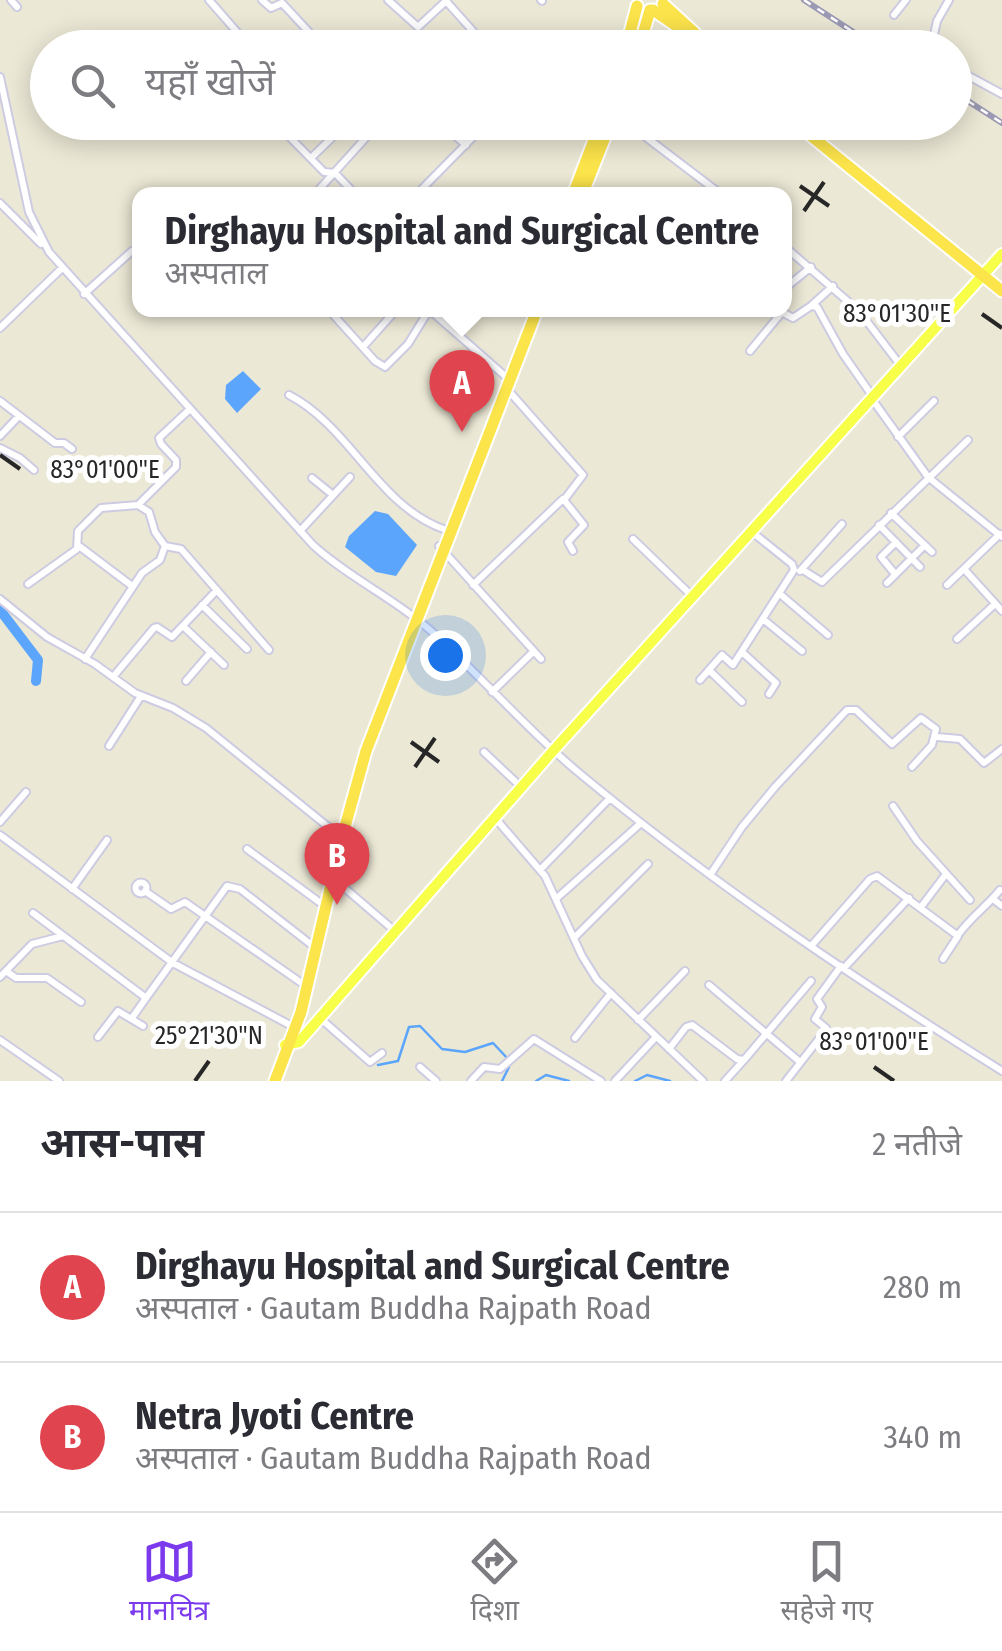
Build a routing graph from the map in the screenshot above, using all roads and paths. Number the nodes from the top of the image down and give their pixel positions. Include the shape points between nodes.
1 (209, 0) edge
2 (262, 0) edge
3 (388, 0) edge
4 (447, 0) edge
5 (906, 0) edge
6 (950, 0) edge
7 (634, 3) edge
8 (658, 6) edge
9 (894, 15) dead end
10 (235, 30) edge
11 (307, 30) edge
12 (473, 30) edge
13 (632, 30) edge
14 (647, 30) edge
15 (683, 30) edge
16 (688, 30) edge
17 (935, 30) edge
18 (0, 77) edge
19 (972, 78) edge
20 (1002, 94) edge
21 (292, 140) edge
22 (330, 140) edge
23 (364, 140) edge
24 (460, 140) edge
25 (470, 140) edge
26 (595, 140) edge
27 (603, 140) edge
28 (650, 140) edge
29 (817, 140) edge
30 (826, 140) edge
31 (466, 145) junction
32 (311, 158) junction
33 (334, 173) junction
34 (349, 185) edge
35 (321, 187) edge
36 (423, 187) edge
37 (583, 187) edge
38 (584, 187) edge
39 (713, 187) edge
40 (0, 203) edge
41 (132, 251) dead end
42 (49, 252) junction
43 (792, 252) edge
44 (1002, 254) edge
45 (811, 267) junction
46 (61, 268) junction
47 (985, 273) junction
48 (792, 283) edge
49 (1002, 283) edge
50 (833, 286) junction
51 (1002, 291) edge
52 (84, 294) junction
53 (811, 306) junction
54 (335, 317) edge
55 (390, 317) edge
56 (425, 317) edge
57 (437, 317) edge
58 (530, 317) edge
59 (776, 317) edge
60 (791, 317) edge
61 (0, 328) edge
62 (362, 347) junction
63 (750, 351) dead end
64 (902, 366) junction
65 (506, 382) junction
66 (289, 394) dead end
67 (872, 398) junction
68 (0, 401) edge
69 (934, 401) dead end
70 (190, 409) junction
71 (18, 417) junction
72 (0, 436) edge
73 (898, 437) junction
74 (968, 440) dead end
75 (0, 448) edge
76 (72, 450) dead end
77 (34, 470) dead end
78 (350, 476) dead end
79 (928, 477) junction
80 (312, 478) dead end
81 (333, 495) junction
82 (565, 497) junction
83 (138, 505) junction
84 (891, 513) junction
85 (842, 524) dead end
86 (879, 524) junction
87 (446, 530) junction
88 (300, 531) junction
89 (752, 532) junction
90 (1001, 536) edge
91 (633, 539) dead end
92 (896, 542) junction
93 (925, 545) junction
94 (79, 546) junction
95 (165, 546) junction
96 (441, 549) junction
97 (573, 551) dead end
98 (932, 552) dead end
99 (911, 558) junction
100 (920, 567) dead end
101 (799, 569) junction
102 (964, 569) junction
103 (895, 574) junction
104 (888, 582) dead end
105 (28, 584) dead end
106 (473, 584) junction
107 (947, 585) dead end
108 (132, 586) junction
109 (216, 590) junction
110 (780, 594) junction
111 (0, 598) edge
112 (693, 598) junction
113 (995, 604) junction
114 (202, 605) junction
115 (1002, 611) edge
116 (414, 617) junction
117 (763, 620) junction
118 (183, 626) junction
119 (828, 635) dead end
120 (956, 638) dead end
121 (247, 649) dead end
122 (268, 650) dead end
123 (534, 651) junction
124 (802, 651) dead end
125 (211, 652) junction
126 (742, 652) junction
127 (85, 658) junction
128 (540, 658) dead end
129 (224, 666) dead end
130 (709, 670) junction
131 (113, 677) junction
132 (700, 680) dead end
133 (186, 681) dead end
134 (492, 692) junction
135 (769, 694) dead end
136 (141, 696) junction
137 (742, 702) dead end
138 (937, 737) junction
139 (109, 746) dead end
140 (1002, 749) edge
141 (554, 751) junction
142 (484, 752) dead end
143 (912, 766) dead end
144 (522, 788) junction
145 (26, 792) dead end
146 (610, 798) junction
147 (893, 806) dead end
148 (496, 819) junction
149 (0, 822) edge
150 (641, 823) junction
151 (338, 834) junction
152 (0, 835) edge
153 (106, 840) dead end
154 (248, 849) dead end
155 (648, 864) dead end
156 (540, 870) junction
157 (946, 874) junction
158 (710, 875) junction
159 (331, 876) junction
160 (72, 889) junction
161 (1000, 890) edge
162 (145, 891) dead end
163 (557, 898) junction
164 (909, 898) junction
165 (993, 899) junction
166 (970, 900) dead end
167 (322, 904) junction
168 (920, 906) junction
169 (1002, 906) edge
170 (33, 913) dead end
171 (207, 916) junction
172 (396, 932) junction
173 (958, 934) junction
174 (63, 936) junction
175 (574, 938) junction
176 (812, 945) junction
177 (313, 946) junction
178 (943, 959) dead end
179 (173, 963) junction
180 (842, 967) junction
181 (685, 971) dead end
182 (3, 974) edge
183 (811, 981) dead end
184 (303, 984) junction
185 (709, 985) dead end
186 (611, 993) junction
187 (146, 998) junction
188 (81, 1002) dead end
189 (132, 1018) junction
190 (320, 1018) junction
191 (638, 1020) junction
192 (290, 1025) junction
193 (143, 1026) dead end
194 (766, 1034) junction
195 (98, 1037) dead end
196 (656, 1037) junction
197 (575, 1038) dead end
198 (2, 1045) edge
199 (288, 1045) junction
200 (670, 1049) junction
201 (382, 1053) dead end
202 (744, 1060) junction
203 (800, 1063) junction
204 (420, 1067) dead end
205 (1002, 1070) edge
206 (59, 1081) edge
207 (272, 1081) edge
208 (436, 1081) edge
209 (472, 1081) edge
210 (601, 1081) edge
211 (615, 1081) edge
212 (703, 1081) edge
213 (725, 1081) edge
214 (786, 1081) edge

1 - 10 street
2 - 11 street via 271,8 283,4
3 - 4 street via 418,27
4 - 12 street
5 - 9 street
6 - 17 street
7 - 8 highway
7 - 13 highway
8 - 14 highway
8 - 15 highway
8 - 16 highway
18 - 42 street via 29,212
19 - 20 street
21 - 32 street
22 - 32 street
23 - 33 street
24 - 31 street
25 - 31 street
26 - 37 highway
27 - 38 highway
28 - 39 street
29 - 47 highway
30 - 47 highway
31 - 36 street
32 - 33 street
33 - 34 street
33 - 35 street
40 - 42 street
41 - 52 street
42 - 46 street
43 - 45 street
44 - 47 main road
45 - 48 street
45 - 50 street
46 - 52 street
46 - 61 street
47 - 49 highway
47 - 51 highway
47 - 64 main road
50 - 53 street
50 - 64 street
52 - 70 street
53 - 60 street
53 - 67 street via 821,312
54 - 62 street
55 - 62 street
56 - 62 street via 388,365
57 - 65 street
58 - 65 highway
59 - 63 street
64 - 67 main road
65 - 82 street via 583,474
65 - 87 highway
65 - 96 highway
66 - 87 street via 314,410 415,516
67 - 73 street
67 - 89 main road
68 - 71 street
69 - 73 street
70 - 83 street via 160,438 176,467
70 - 88 street
71 - 72 street
71 - 76 street
73 - 79 street
74 - 79 street
75 - 77 street
78 - 81 street
79 - 84 street
79 - 90 street
80 - 81 street
81 - 88 street
82 - 97 street via 584,524 568,542
82 - 106 street
83 - 94 street via 101,508 78,531
83 - 95 street via 149,512
84 - 86 street
84 - 93 street
85 - 101 street
86 - 92 street
86 - 101 street via 822,582
87 - 96 highway
88 - 116 street via 338,568
89 - 101 street
89 - 112 main road
90 - 102 street
91 - 112 street
92 - 99 street
92 - 103 street via 881,557
93 - 98 street
93 - 99 street
94 - 105 street
94 - 108 street
95 - 108 street via 160,560
95 - 109 street via 181,549
96 - 106 street
96 - 116 highway
99 - 100 street
99 - 103 street
101 - 110 street
102 - 107 street
102 - 113 street
103 - 104 street
106 - 123 street
108 - 127 street
109 - 114 street
109 - 122 street
110 - 117 street
110 - 119 street
111 - 127 street via 36,630
112 - 141 main road
113 - 115 street
113 - 120 street
114 - 118 street
114 - 121 street
116 - 134 street
116 - 151 highway via 357,763
116 - 159 highway
117 - 124 street
117 - 126 street
118 - 125 street
118 - 131 street via 170,638 155,627
123 - 128 street
123 - 134 street
125 - 129 street
125 - 133 street
126 - 130 street via 733,664 722,655
126 - 135 street via 776,683
127 - 131 street
130 - 132 street
130 - 137 street
131 - 136 street
134 - 141 street
136 - 139 street
136 - 151 street via 206,728
138 - 140 street via 960,739 984,764
138 - 143 street
138 - 158 street via 921,718 892,744 856,710 843,712 742,827
141 - 144 main road
141 - 146 street
142 - 144 street
144 - 148 main road
145 - 149 street
146 - 150 street
146 - 156 street
147 - 157 street
148 - 156 street
148 - 172 main road
150 - 158 street
150 - 163 street
151 - 159 highway
152 - 160 street
153 - 160 street
154 - 167 street
155 - 175 street
156 - 163 street
157 - 166 street
157 - 168 street
158 - 176 street
159 - 167 highway
159 - 172 street
159 - 199 highway via 310,981
160 - 179 street
161 - 165 street
162 - 171 street via 171,909 186,902
163 - 175 street
164 - 168 street
164 - 176 street via 872,877
164 - 180 street
165 - 169 street
165 - 173 street
167 - 177 highway
168 - 173 street
170 - 174 street
171 - 177 street via 231,886
171 - 179 street
171 - 184 street
172 - 190 main road
173 - 178 street
174 - 182 street via 32,944
174 - 187 street
175 - 186 street
176 - 180 street
177 - 184 highway
179 - 187 street
179 - 192 street
180 - 203 street via 818,999 822,1007 815,1019 825,1031
180 - 205 street
181 - 191 street
182 - 188 street via 47,978
183 - 194 street
184 - 192 highway
185 - 194 street
186 - 191 street
186 - 197 street
187 - 189 street
189 - 193 street
189 - 195 street via 118,1011
190 - 199 main road
190 - 201 street via 370,1062
191 - 196 street
192 - 199 highway
194 - 202 street
194 - 203 street
196 - 200 street
196 - 211 street
198 - 206 street
199 - 207 highway
200 - 202 street via 692,1025
200 - 212 street
202 - 213 street
203 - 214 street
204 - 208 street
209 - 210 street via 484,1067 497,1070 509,1063 534,1039

